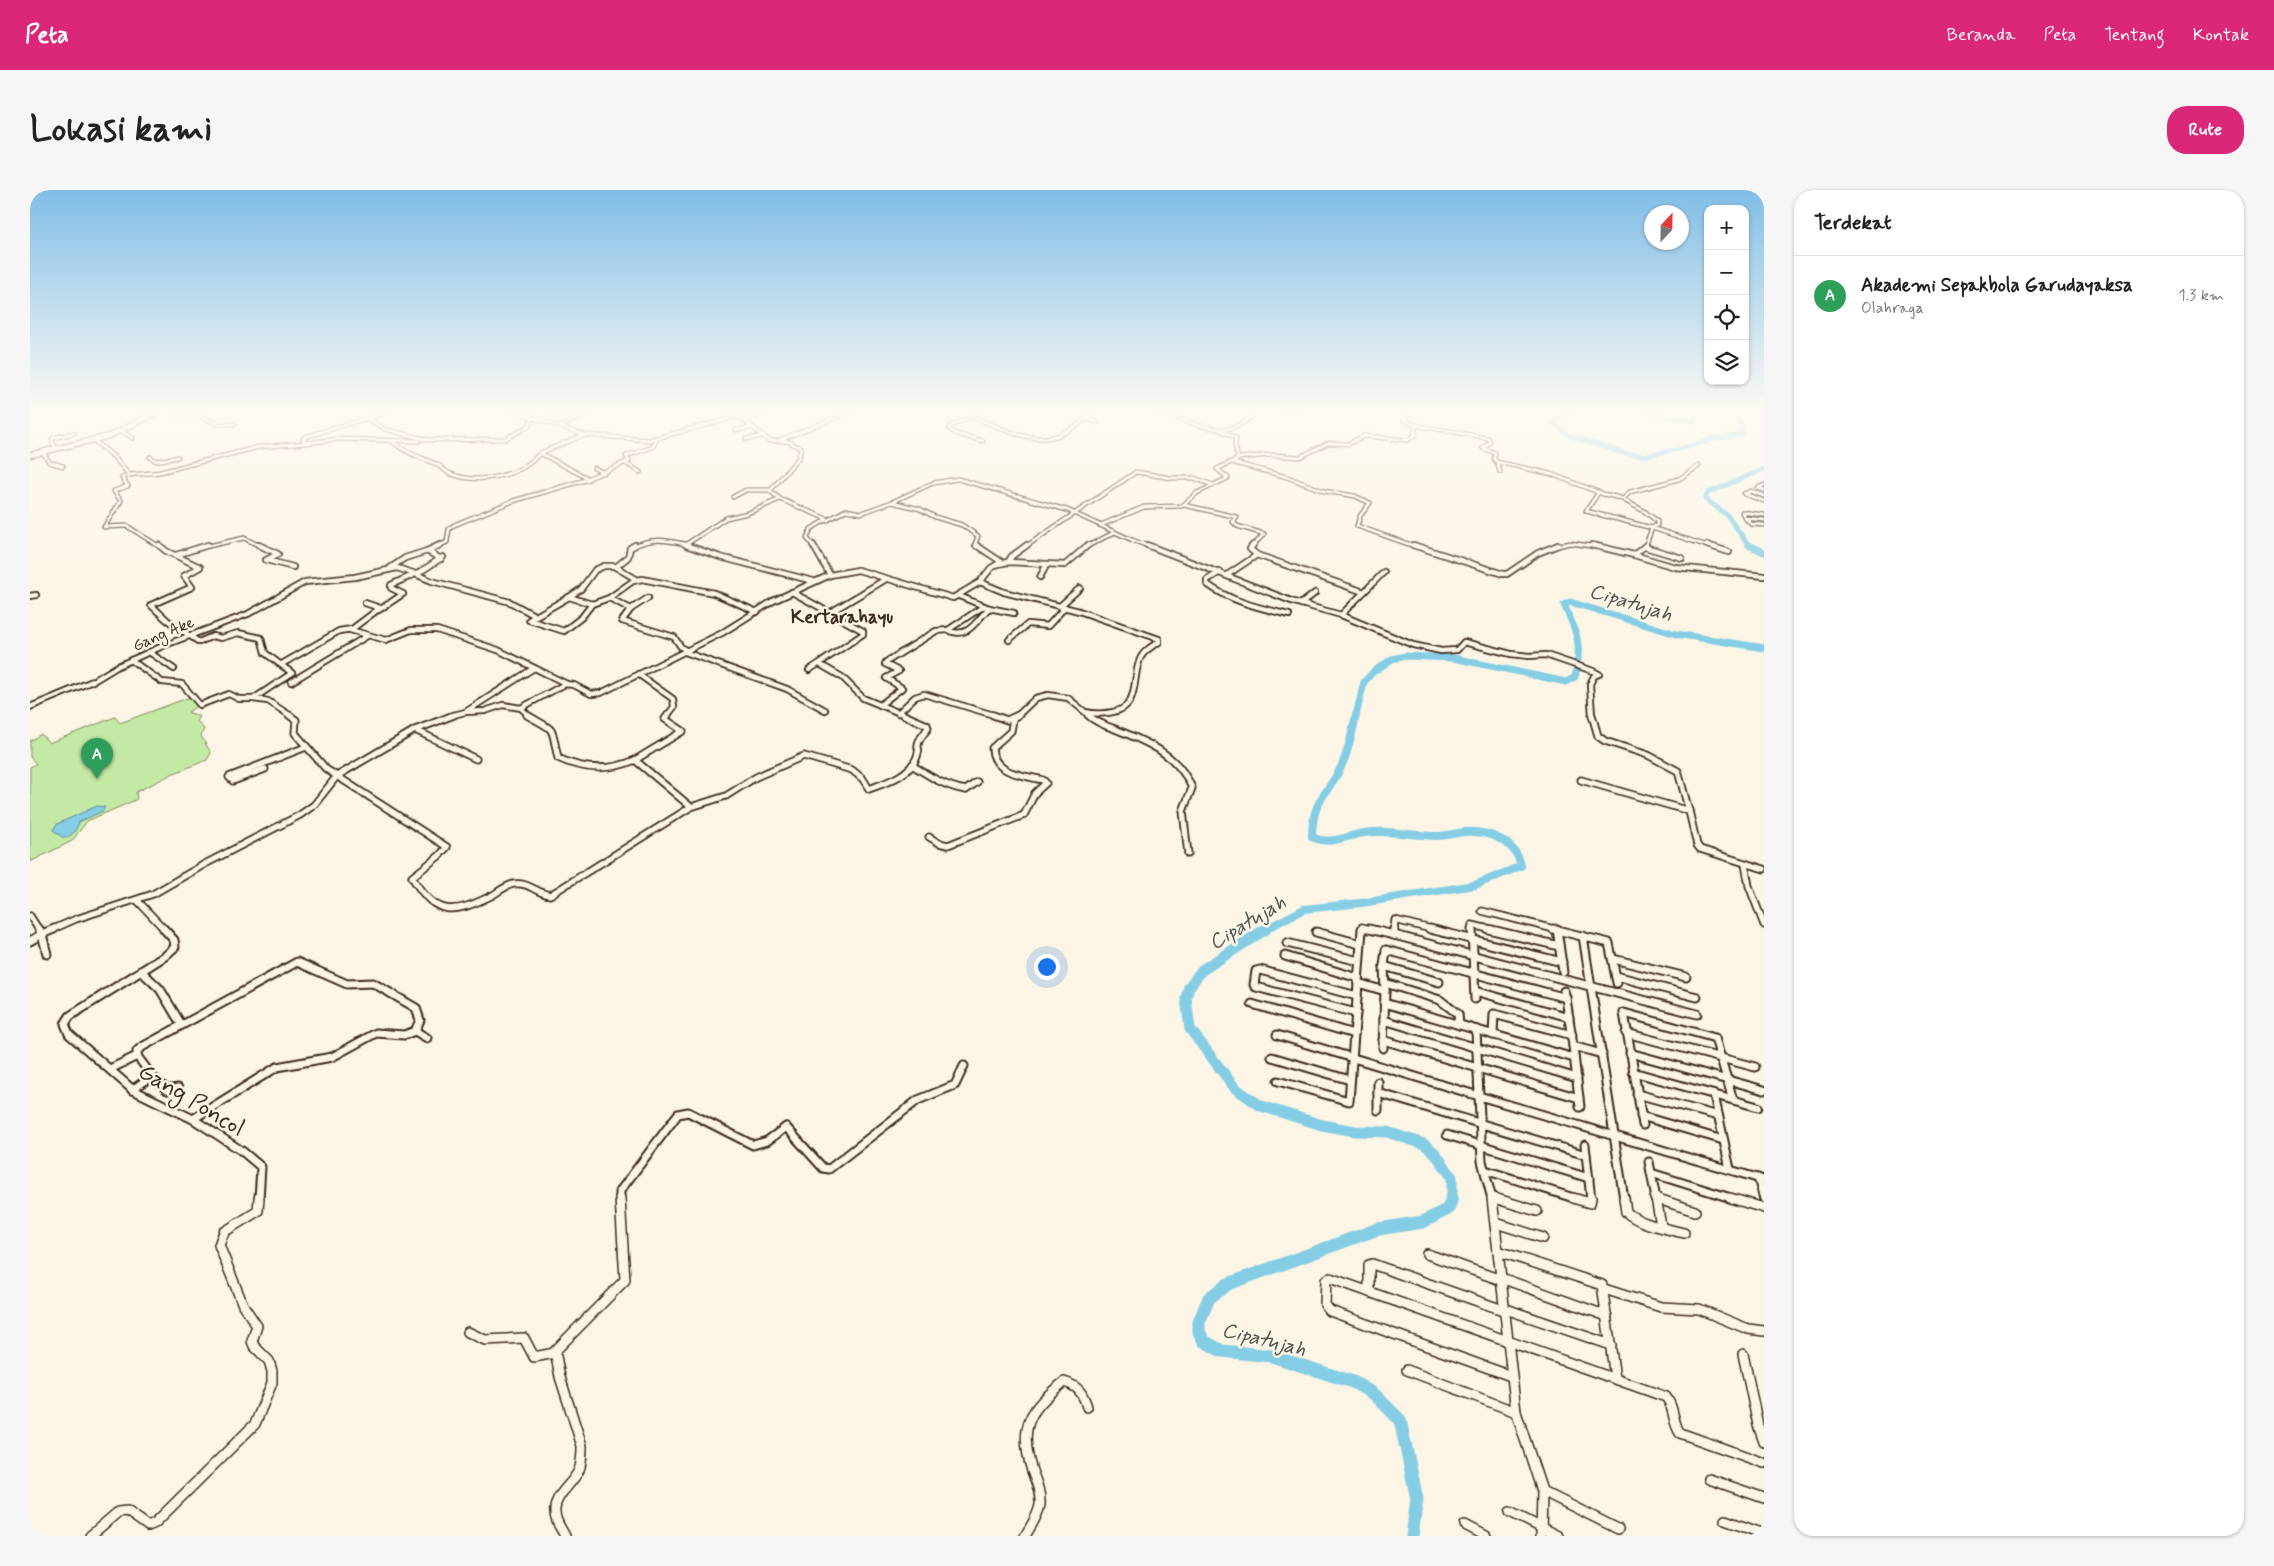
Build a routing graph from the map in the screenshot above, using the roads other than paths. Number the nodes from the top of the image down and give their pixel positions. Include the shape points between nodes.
1 (139, 474) edge
2 (454, 474) edge
3 (505, 474) edge
4 (580, 474) edge
5 (602, 474) edge
6 (784, 474) edge
7 (1133, 474) edge
8 (1147, 474) edge
9 (1224, 474) edge
10 (1276, 474) edge
11 (1550, 474) edge
12 (1687, 474) edge
13 (129, 475) joint
14 (589, 478) junction
15 (1214, 485) junction
16 (1764, 485) edge
17 (770, 490) junction
18 (1764, 490) edge
19 (1599, 492) junction
20 (1764, 496) edge
21 (733, 497) dead end
22 (780, 499) junction
23 (1623, 499) junction
24 (1764, 501) edge
25 (892, 502) junction
26 (1184, 505) junction
27 (1076, 513) junction
28 (1764, 515) edge
29 (1745, 518) junction
30 (1764, 520) edge
31 (826, 521) junction
32 (1101, 525) junction
33 (1764, 525) edge
34 (1652, 528) junction
35 (1115, 532) junction
36 (685, 544) junction
37 (1645, 547) junction
38 (427, 551) junction
39 (1728, 552) dead end
40 (176, 555) junction
41 (1257, 555) junction
42 (1634, 555) junction
43 (1682, 558) dead end
44 (1008, 562) junction
45 (1003, 563) junction
46 (1047, 564) junction
47 (293, 567) dead end
48 (616, 567) junction
49 (388, 569) junction
50 (1220, 572) junction
51 (1384, 572) dead end
52 (415, 573) junction
53 (830, 575) junction
54 (1227, 575) junction
55 (1764, 576) edge
56 (1040, 577) dead end
57 (636, 579) junction
58 (886, 579) junction
59 (814, 581) junction
60 (980, 582) junction
61 (1080, 588) dead end
62 (792, 592) junction
63 (1364, 592) junction
64 (1315, 594) dead end
65 (36, 595) dead end
66 (30, 596) edge
67 (959, 596) junction
68 (569, 598) junction
69 (610, 598) junction
70 (648, 598) dead end
71 (365, 604) dead end
72 (592, 604) junction
73 (1302, 604) junction
74 (1062, 606) junction
75 (986, 607) junction
76 (631, 609) junction
77 (379, 610) junction
78 (757, 612) junction
79 (830, 612) junction
80 (1014, 613) dead end
81 (534, 615) junction
82 (1289, 615) dead end
83 (1341, 616) junction
84 (350, 630) junction
85 (947, 630) junction
86 (188, 636) junction
87 (367, 636) junction
88 (1009, 640) dead end
89 (686, 651) junction
90 (149, 652) junction
91 (132, 660) junction
92 (820, 663) junction
93 (282, 664) junction
94 (174, 668) dead end
95 (534, 668) junction
96 (809, 670) dead end
97 (638, 674) junction
98 (291, 682) dead end
99 (567, 684) junction
100 (253, 699) junction
101 (880, 705) junction
102 (30, 706) edge
103 (521, 708) junction
104 (825, 710) dead end
105 (466, 712) junction
106 (1086, 712) junction
107 (898, 713) junction
108 (1013, 719) junction
109 (415, 730) junction
110 (306, 747) junction
111 (476, 760) dead end
112 (636, 760) junction
113 (912, 765) junction
114 (265, 769) dead end
115 (337, 776) junction
116 (1581, 780) dead end
117 (976, 782) dead end
118 (691, 807) junction
119 (1689, 811) junction
120 (929, 837) dead end
121 (1188, 854) dead end
122 (1745, 864) junction
123 (1764, 869) edge
124 (137, 900) junction
125 (1482, 911) dead end
126 (30, 916) edge
127 (1764, 925) edge
128 (1557, 929) junction
129 (1316, 932) dead end
130 (42, 934) junction
131 (1394, 935) junction
132 (1583, 936) junction
133 (1472, 940) junction
134 (30, 941) edge
135 (1287, 943) dead end
136 (1360, 944) junction
137 (1559, 946) junction
138 (47, 954) dead end
139 (1285, 956) dead end
140 (1472, 956) junction
141 (1613, 959) junction
142 (1359, 961) junction
143 (1562, 962) junction
144 (1384, 966) junction
145 (141, 971) junction
146 (1563, 972) dead end
147 (1474, 973) junction
148 (1686, 977) dead end
149 (1358, 980) junction
150 (1439, 982) dead end
151 (1385, 987) junction
152 (1592, 987) junction
153 (1357, 996) junction
154 (1697, 997) dead end
155 (1384, 1003) junction
156 (1252, 1004) dead end
157 (1356, 1013) junction
158 (1697, 1014) dead end
159 (1569, 1016) junction
160 (1384, 1020) junction
161 (182, 1024) junction
162 (1459, 1025) junction
163 (1476, 1030) junction
164 (415, 1031) junction
165 (1626, 1033) junction
166 (1354, 1034) junction
167 (1278, 1035) dead end
168 (1493, 1035) junction
169 (1572, 1035) junction
170 (427, 1038) dead end
171 (1383, 1040) junction
172 (1573, 1046) junction
173 (1383, 1048) dead end
174 (1477, 1050) junction
175 (1630, 1053) junction
176 (1602, 1054) junction
177 (137, 1056) junction
178 (1272, 1057) dead end
179 (1352, 1058) junction
180 (1574, 1058) junction
181 (1722, 1058) junction
182 (964, 1066) dead end
183 (1755, 1068) dead end
184 (110, 1069) junction
185 (1477, 1069) junction
186 (1633, 1072) junction
187 (152, 1076) junction
188 (1577, 1078) junction
189 (1727, 1079) junction
190 (1350, 1080) junction
191 (1278, 1081) dead end
192 (1378, 1082) dead end
193 (178, 1088) dead end
194 (132, 1090) junction
195 (1764, 1090) edge
196 (1378, 1093) junction
197 (1637, 1094) junction
198 (1714, 1095) junction
199 (1479, 1096) junction
200 (1579, 1098) junction
201 (1733, 1100) junction
202 (1580, 1107) dead end
203 (1758, 1107) dead end
204 (1378, 1110) dead end
205 (1641, 1116) junction
206 (1718, 1116) junction
207 (193, 1119) junction
208 (1480, 1122) junction
209 (1643, 1125) dead end
210 (1447, 1136) dead end
211 (1614, 1136) junction
212 (1723, 1140) junction
213 (1585, 1145) dead end
214 (1481, 1146) junction
215 (1586, 1155) junction
216 (1649, 1162) dead end
217 (1730, 1169) junction
218 (1484, 1170) junction
219 (1651, 1174) junction
220 (1589, 1178) junction
221 (1761, 1179) edge
222 (1492, 1197) junction
223 (1656, 1198) junction
224 (1764, 1199) edge
225 (1764, 1208) edge
226 (1695, 1210) dead end
227 (1537, 1211) dead end
228 (1496, 1223) junction
229 (1660, 1226) junction
230 (1684, 1233) dead end
231 (1543, 1238) dead end
232 (1498, 1251) junction
233 (1427, 1254) dead end
234 (1501, 1279) junction
235 (1604, 1288) junction
236 (1369, 1292) junction
237 (1503, 1309) junction
238 (1607, 1316) junction
239 (1764, 1331) edge
240 (468, 1332) dead end
241 (1507, 1340) junction
242 (1611, 1345) junction
243 (555, 1352) junction
244 (1743, 1354) dead end
245 (1408, 1370) dead end
246 (1511, 1376) junction
247 (1615, 1378) junction
248 (1086, 1407) dead end
249 (1516, 1412) junction
250 (1761, 1426) edge
251 (1764, 1442) edge
252 (1764, 1463) edge
253 (1710, 1479) dead end
254 (1542, 1491) junction
255 (1764, 1498) edge
256 (1510, 1512) dead end
257 (1725, 1520) dead end
258 (1465, 1526) dead end
259 (1618, 1529) dead end
260 (1541, 1532) edge
261 (1764, 1534) edge
262 (90, 1536) edge
263 (565, 1536) edge
264 (1025, 1536) edge
265 (1486, 1536) edge
266 (1558, 1536) edge

1 - 13 street
2 - 3 street via 480,479
4 - 14 street
5 - 14 street
6 - 17 street
7 - 27 street
8 - 15 street via 1194,478
9 - 15 street via 1228,477
10 - 42 street via 1328,492 1365,499 1370,503 1360,516 1357,526 1362,529 1500,574 1507,574 1540,550 1554,546 1581,543
11 - 19 street
12 - 23 street via 1679,479 1630,492
13 - 40 street via 122,478 128,486 114,492 121,501 104,527 128,526
14 - 38 street via 509,502 454,525 449,529 447,542
15 - 26 street via 1197,493
16 - 18 street via 1758,488
17 - 21 street via 746,490
17 - 22 street
19 - 23 street
19 - 34 street via 1586,511
20 - 24 street via 1751,491 1744,494
22 - 31 street
22 - 36 street via 747,514 726,518
23 - 34 street via 1657,521
25 - 27 street via 933,483 956,478
25 - 31 street via 861,514 846,510
25 - 45 street via 964,526 978,536 977,548
26 - 32 street via 1144,507
26 - 41 street via 1237,517 1235,524 1263,533 1250,549
27 - 32 street
27 - 44 street via 1027,544
28 - 29 street via 1742,512
29 - 30 street
29 - 33 street via 1751,524
31 - 53 street via 811,529 807,538
32 - 35 street
34 - 37 street
34 - 39 street
35 - 46 street via 1080,551 1066,564
35 - 50 street
36 - 48 street via 649,539 630,548 628,557
36 - 59 street via 720,557
37 - 42 street
37 - 43 street
38 - 49 street via 405,558
38 - 52 street via 442,558
40 - 47 street via 245,538 278,554 266,560
40 - 86 street via 200,568 184,576 192,586 151,606
41 - 54 street
41 - 63 street
42 - 55 street via 1675,567
44 - 45 street
44 - 46 street
45 - 60 street via 991,568
46 - 56 street
48 - 57 street
48 - 68 street via 598,568
49 - 52 street via 402,568
49 - 86 street, Gang Ake via 355,577 305,582 248,614
50 - 54 street
50 - 82 street via 1207,580 1213,589 1253,606
51 - 63 street
52 - 77 street via 391,585 402,594
52 - 81 street via 432,581 510,602
53 - 58 street via 858,570
53 - 59 street
54 - 73 street
57 - 69 street
57 - 78 street via 714,593
58 - 67 street via 949,598
58 - 79 street
59 - 62 street
60 - 67 street
60 - 74 street via 1004,592
61 - 74 street
62 - 78 street
62 - 79 street
63 - 83 street
64 - 73 street
65 - 66 street
67 - 75 street
68 - 72 street
68 - 81 street
69 - 72 street
69 - 76 street
70 - 76 street
71 - 77 street
72 - 81 street via 582,617 562,632 529,620
73 - 83 street
74 - 88 street via 1048,626 1028,624
74 - 106 street via 1159,640 1140,659 1134,693 1124,710
75 - 80 street
75 - 85 street
75 - 85 street via 977,624 961,635
76 - 89 street via 622,621 672,636
77 - 84 street
78 - 89 street
79 - 92 street via 864,633
83 - 119 street via 1403,642 1438,651 1456,650 1464,642 1528,656 1541,654 1599,674 1591,680 1590,710 1598,736 1678,771
84 - 87 street
84 - 93 street via 339,631
85 - 101 street via 936,630 885,662 899,672 886,678 902,688
86 - 90 street, Gang Ake
86 - 93 street via 199,642 213,636 248,634 262,639 266,653
87 - 95 street via 386,640 404,631 433,629 498,650
87 - 98 street
89 - 97 street
89 - 104 street via 787,689
90 - 91 street, Gang Ake
90 - 94 street
91 - 100 street via 162,682 182,684 200,705 229,694 239,699
91 - 102 street, Gang Ake via 95,680
92 - 96 street
92 - 101 street via 842,677 863,698
93 - 100 street via 291,674
95 - 99 street
95 - 105 street
97 - 99 street via 599,694
97 - 112 street via 673,699 674,706 665,719 683,731
99 - 103 street
100 - 110 street via 268,701 296,720 294,732
101 - 107 street
103 - 105 street via 503,705 485,711
103 - 112 street via 525,714 553,731 558,758 608,769 624,767
105 - 109 street
106 - 108 street via 1067,697 1045,695 1033,699
106 - 121 street via 1090,718 1156,748 1184,771 1192,788 1183,813
107 - 108 street via 915,697 924,694 1002,719
107 - 113 street via 928,726 918,743 919,752
108 - 120 street via 1011,731 992,748 992,758 1010,772 1046,783 1035,793 1024,814 948,845
109 - 111 street
109 - 115 street
110 - 114 street via 229,777 233,781
110 - 115 street
112 - 118 street
113 - 117 street via 959,789 966,790
113 - 118 street via 892,780 868,789 863,779 852,770 804,756 756,777 726,796
115 - 118 street via 446,847 412,877 437,907 448,910 518,883 550,895
115 - 124 street via 331,787 303,813
116 - 119 street
119 - 122 street via 1698,848
122 - 123 street
122 - 127 street via 1751,892
124 - 130 street via 76,919
124 - 145 street, Gang Poncol via 176,944 172,951
125 - 128 street
126 - 130 street
128 - 132 street
128 - 137 street
129 - 136 street
130 - 134 street
130 - 138 street
131 - 133 street via 1396,919
131 - 136 street via 1362,927
131 - 140 street
132 - 141 street via 1610,943
132 - 152 street
133 - 137 street via 1473,924
133 - 140 street
133 - 143 street
135 - 142 street
136 - 142 street
137 - 143 street
139 - 149 street
140 - 147 street
140 - 152 street
141 - 148 street
141 - 154 street via 1617,980
142 - 149 street
143 - 146 street
144 - 147 street via 1385,947
144 - 150 street
144 - 151 street
145 - 161 street via 160,989
145 - 184 street, Gang Poncol via 65,1020 69,1034
147 - 159 street via 1565,994
147 - 159 street via 1475,995
149 - 151 street
149 - 153 street
151 - 155 street
151 - 162 street via 1441,1001 1458,1014
152 - 158 street
152 - 176 street
153 - 157 street
153 - 157 street via 1256,971 1256,987
155 - 160 street
155 - 162 street
156 - 166 street
157 - 166 street
159 - 169 street
160 - 171 street
160 - 174 street
161 - 164 street via 297,962 347,984 373,983 408,1002 419,1015
161 - 177 street via 142,1047
162 - 163 street
163 - 168 street
163 - 174 street
164 - 170 street
164 - 207 street via 402,1035 376,1033 332,1056 277,1067
165 - 175 street
165 - 181 street
165 - 181 street via 1624,1013 1714,1038
166 - 179 street
167 - 179 street
168 - 169 street via 1492,1015 1495,1014
168 - 180 street
169 - 172 street
171 - 173 street
171 - 185 street
172 - 176 street
172 - 180 street
174 - 185 street
174 - 188 street
175 - 186 street
175 - 189 street
176 - 211 street
177 - 184 street
177 - 187 street
178 - 190 street
179 - 190 street
179 - 199 street
180 - 188 street
181 - 183 street
181 - 189 street
182 - 243 street via 955,1085 918,1100 829,1169 823,1168 786,1127 767,1141 753,1145 688,1112 678,1114 620,1190 625,1280
184 - 194 street, Gang Poncol
185 - 199 street
185 - 200 street
186 - 197 street
186 - 198 street
187 - 193 street via 167,1090
187 - 194 street
188 - 200 street
189 - 195 street
189 - 201 street
190 - 191 street via 1347,1102
192 - 196 street
194 - 207 street, Gang Poncol
196 - 204 street
196 - 208 street
197 - 205 street
197 - 206 street
198 - 201 street
198 - 206 street
199 - 208 street
199 - 211 street
200 - 202 street
201 - 203 street
205 - 209 street
205 - 212 street
206 - 212 street
207 - 262 street, Gang Poncol via 242,1151 262,1170 258,1211 254,1216 230,1225 219,1240 221,1253 243,1305 257,1326 252,1341 269,1361 272,1383 255,1424 155,1523 148,1526 127,1512 118,1512
208 - 214 street
208 - 215 street
210 - 214 street
211 - 217 street
211 - 229 street via 1627,1213
212 - 217 street
213 - 215 street
214 - 218 street
214 - 220 street
215 - 220 street
216 - 219 street
217 - 221 street
218 - 220 street via 1590,1203
218 - 222 street
219 - 223 street
219 - 225 street
221 - 224 street
222 - 227 street
222 - 228 street
223 - 226 street
223 - 229 street
228 - 231 street
228 - 232 street
229 - 230 street
232 - 234 street
232 - 235 street
233 - 234 street
234 - 237 street
234 - 238 street
235 - 238 street
235 - 239 street via 1661,1307 1699,1309 1748,1329
236 - 237 street via 1369,1265 1372,1264
236 - 241 street
236 - 246 street via 1329,1278 1326,1280 1325,1306 1330,1311
237 - 241 street
237 - 242 street
238 - 242 street
240 - 243 street via 485,1340 524,1338 534,1357
241 - 246 street
241 - 247 street
242 - 247 street
243 - 263 street via 582,1445 580,1466 554,1508 556,1523
244 - 250 street
245 - 249 street
246 - 249 street
247 - 252 street via 1668,1397 1675,1427 1680,1432
248 - 264 street via 1083,1392 1075,1384 1064,1382 1033,1409 1025,1428 1026,1451 1040,1501 1036,1520
249 - 254 street
250 - 251 street
253 - 255 street
254 - 259 street
254 - 260 street
256 - 260 street
257 - 261 street
258 - 265 street
260 - 266 street

